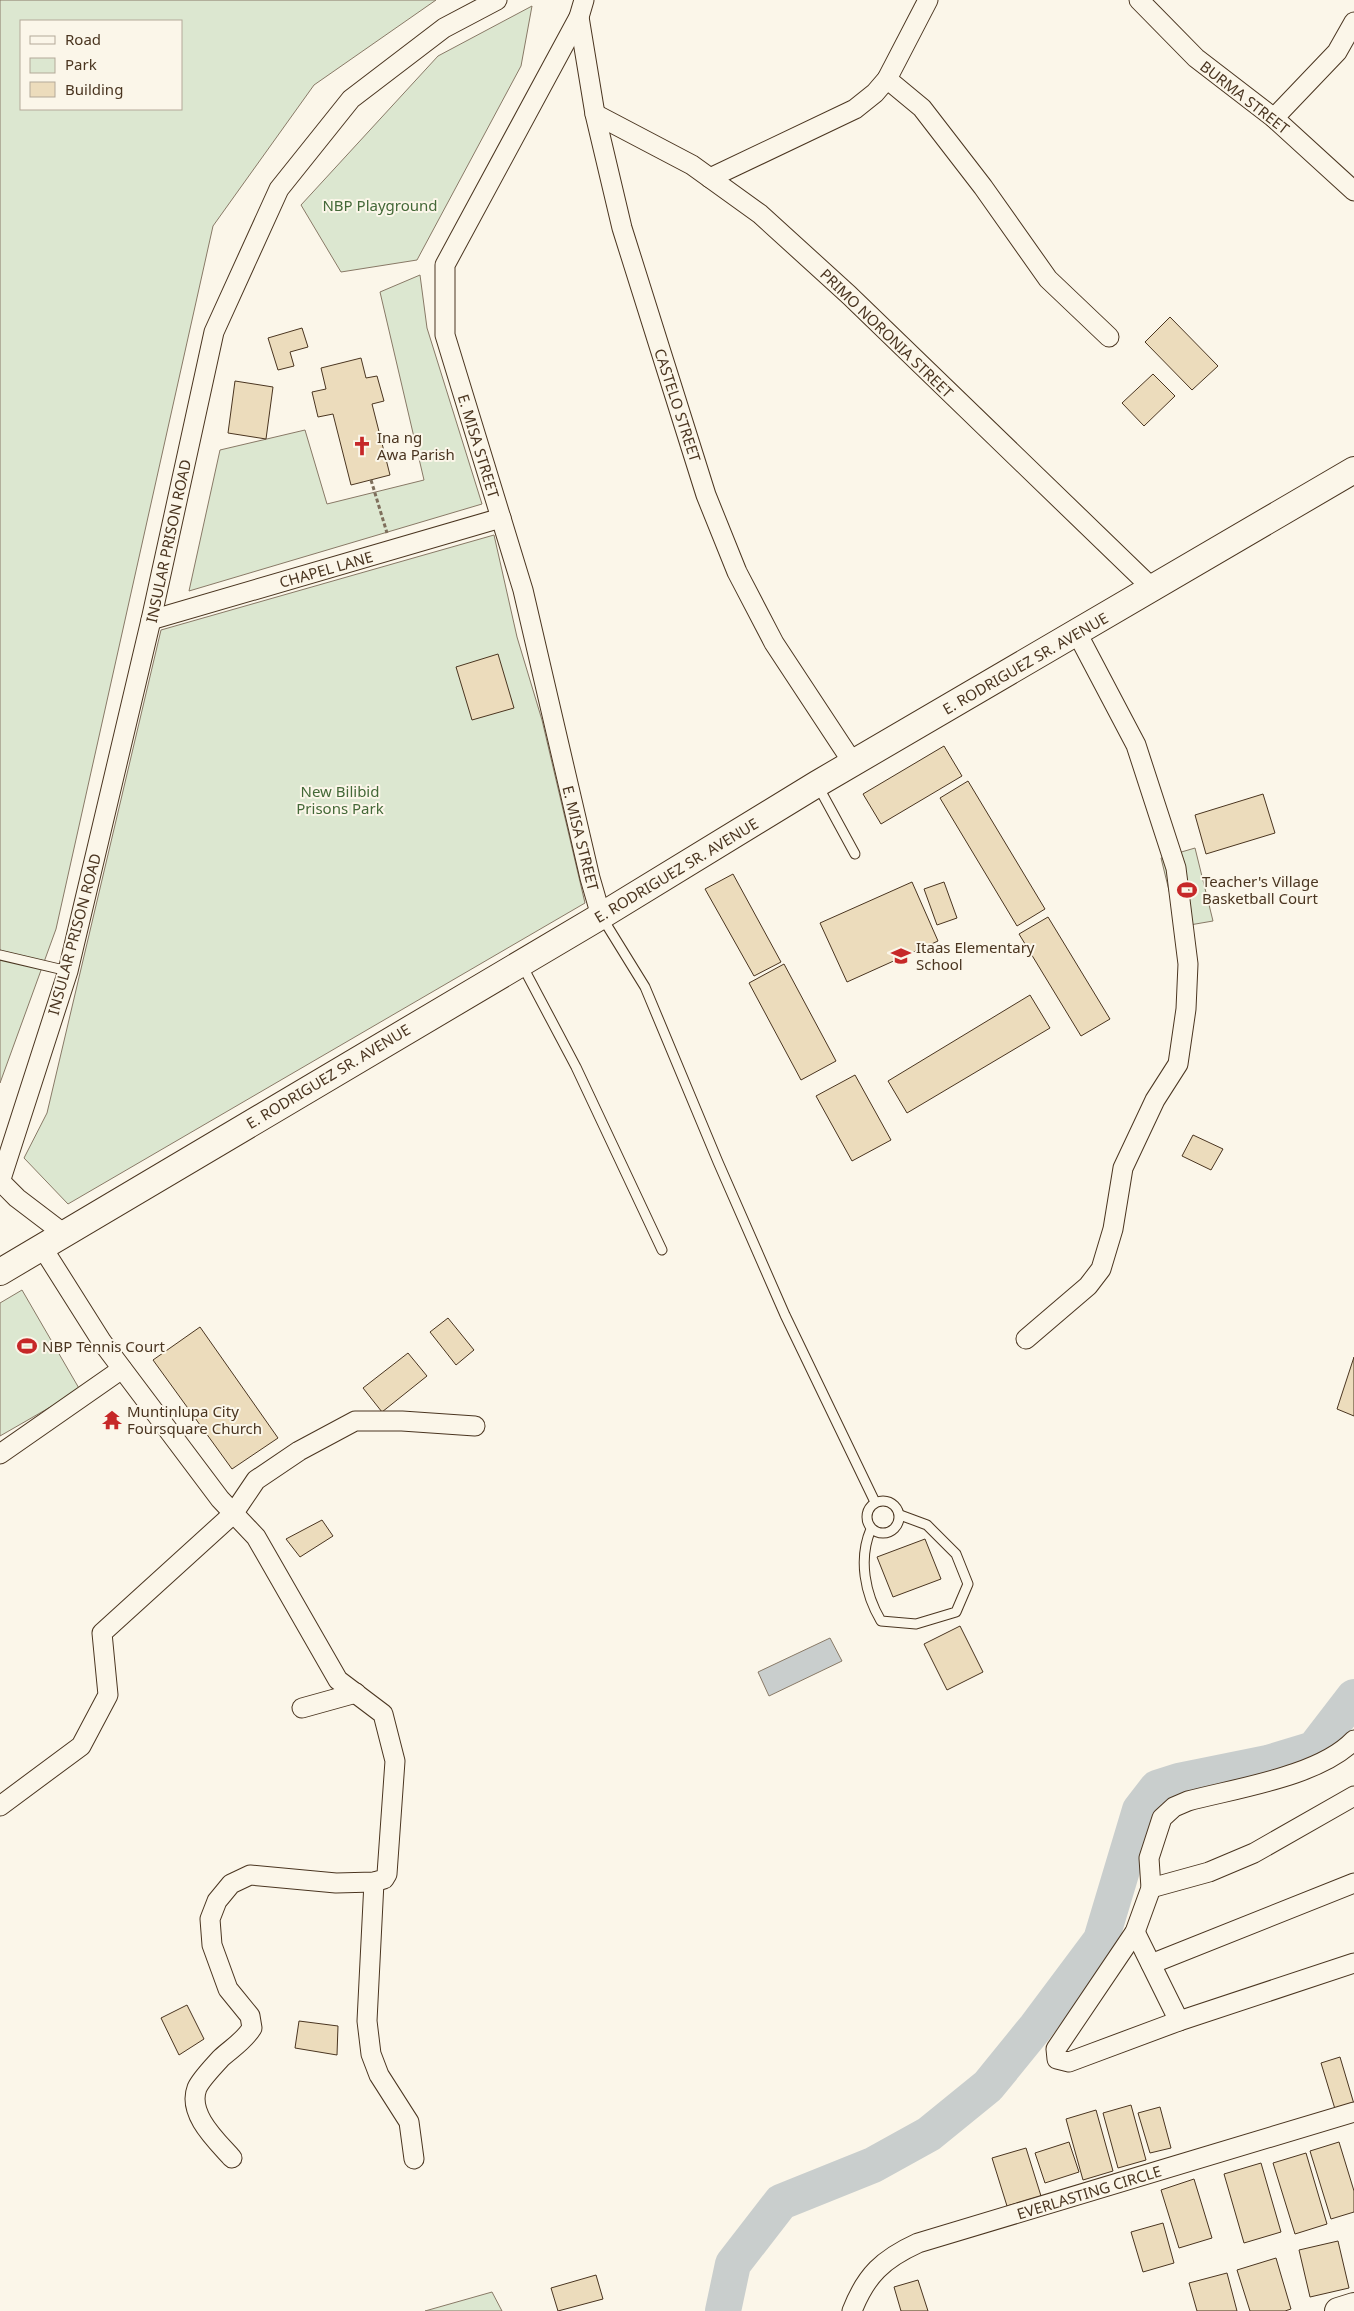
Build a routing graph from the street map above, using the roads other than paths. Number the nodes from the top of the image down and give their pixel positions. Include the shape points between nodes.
1 (497, 0) edge
2 (928, 0) edge
3 (1138, 0) edge
4 (581, 8) edge
5 (1354, 22) edge
6 (887, 79) junction
7 (595, 114) junction
8 (1274, 118) junction
9 (710, 178) junction
10 (1354, 191) edge
11 (1109, 337) dead end
12 (1354, 470) edge
13 (501, 518) junction
14 (1152, 588) junction
15 (151, 620) junction
16 (1077, 632) junction
17 (853, 763) junction
18 (817, 784) junction
19 (855, 854) dead end
20 (601, 916) junction
21 (0, 956) edge
22 (520, 962) junction
23 (68, 971) junction
24 (0, 1181) edge
25 (53, 1240) junction
26 (662, 1250) dead end
27 (0, 1272) edge
28 (1026, 1339) dead end
29 (122, 1369) junction
30 (475, 1426) dead end
31 (0, 1454) edge
32 (875, 1502) junction
33 (233, 1514) junction
34 (900, 1516) junction
35 (871, 1529) junction
36 (356, 1693) junction
37 (302, 1708) dead end
38 (1354, 1740) edge
39 (1354, 1796) edge
40 (0, 1806) edge
41 (374, 1882) junction
42 (1354, 1883) edge
43 (1151, 1888) junction
44 (1136, 1932) junction
45 (1354, 1963) edge
46 (1151, 1964) junction
47 (1179, 2021) junction
48 (1354, 2112) edge
49 (232, 2158) dead end
50 (414, 2159) dead end
51 (1354, 2306) edge
52 (852, 2311) edge
53 (1338, 2311) edge

1 - 15 street, INSULAR PRISON ROAD via 444,28 351,99 279,189 214,332
2 - 6 street
3 - 8 street, BURMA STREET via 1196,58
4 - 7 street, CASTELO STREET
4 - 13 street, E. MISA STREET via 445,265 445,335
5 - 8 street via 1337,52
6 - 9 street via 855,110
6 - 11 street via 922,108 1048,279
7 - 9 street, PRIMO NORONIA STREET via 692,165
7 - 17 street, CASTELO STREET via 622,228 706,495 737,572 774,644
8 - 10 street, BURMA STREET
9 - 14 street, PRIMO NORONIA STREET via 760,214 849,295
12 - 14 street, E. RODRIGUEZ SR. AVENUE
13 - 15 street, CHAPEL LANE
13 - 20 street, E. MISA STREET via 524,590
14 - 16 street, E. RODRIGUEZ SR. AVENUE
15 - 23 street, INSULAR PRISON ROAD
16 - 17 street, E. RODRIGUEZ SR. AVENUE
16 - 28 street via 1136,745 1176,868 1188,964 1186,1009 1178,1064 1151,1108 1123,1168 1113,1229 1101,1269 1088,1286
17 - 18 street, E. RODRIGUEZ SR. AVENUE
18 - 19 lane
18 - 20 street, E. RODRIGUEZ SR. AVENUE
20 - 22 street, E. RODRIGUEZ SR. AVENUE
20 - 32 lane via 645,987 785,1315
21 - 23 lane
22 - 25 street, E. RODRIGUEZ SR. AVENUE
22 - 26 lane via 576,1067
23 - 24 street, INSULAR PRISON ROAD
24 - 25 street, INSULAR PRISON ROAD
25 - 27 street, E. RODRIGUEZ SR. AVENUE
25 - 29 street via 102,1342
29 - 31 street
29 - 33 street
30 - 33 street via 355,1421 299,1451 256,1480
32 - 34 lane via 886,1500 895,1506
32 - 35 lane via 866,1515
33 - 36 street via 256,1538 338,1680
33 - 40 street via 102,1633 108,1695 80,1746
34 - 35 lane via 895,1528 883,1534
34 - 35 lane via 928,1525 956,1554 968,1584 956,1612 916,1624 881,1622 872,1605 864,1567 866,1541
36 - 37 street
36 - 41 street via 383,1714 395,1761 387,1874 384,1879
38 - 43 street via 1342,1752 1317,1765 1174,1806 1162,1818 1149,1858
39 - 43 street via 1254,1853 1209,1872
41 - 49 street via 336,1883 250,1875 231,1884 217,1901 210,1919 212,1945 228,1989 250,2016 252,2028 198,2086 195,2095 201,2118
41 - 50 street via 367,2021 371,2054 379,2075 409,2122
42 - 46 street
43 - 44 street
44 - 46 street
44 - 47 street via 1056,2049 1057,2059 1068,2062
45 - 47 street
46 - 47 street
48 - 52 street, EVERLASTING CIRCLE via 918,2243 897,2252 881,2264 867,2280
51 - 53 street

